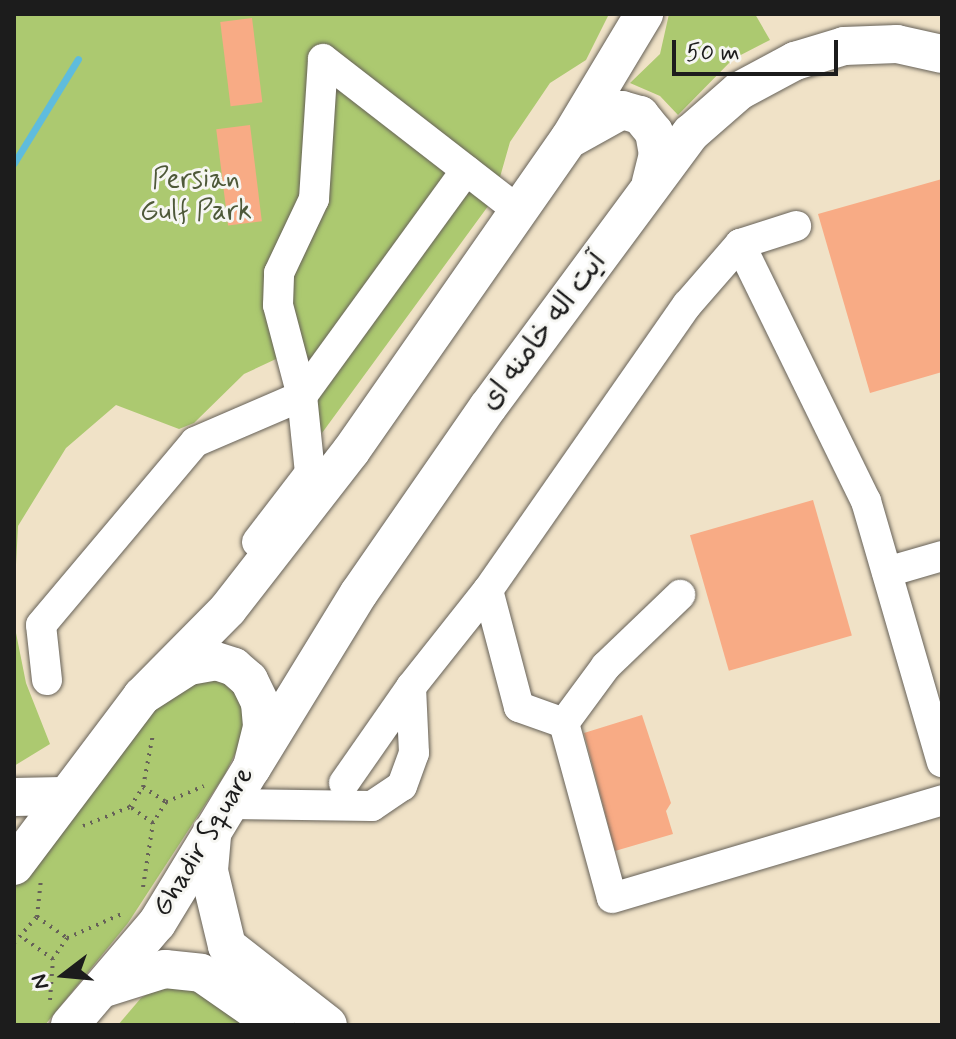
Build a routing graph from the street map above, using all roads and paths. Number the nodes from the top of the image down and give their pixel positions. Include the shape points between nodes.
1 (644, 14) edge
2 (942, 54) edge
3 (569, 139) junction
4 (466, 170) junction
5 (651, 183) junction
6 (520, 212) junction
7 (796, 226) dead end
8 (740, 244) junction
9 (302, 396) junction
10 (942, 556) edge
11 (887, 572) junction
12 (255, 575) junction
13 (488, 590) junction
14 (680, 595) dead end
15 (47, 680) dead end
16 (411, 687) junction
17 (148, 713) junction
18 (564, 723) junction
19 (942, 762) edge
20 (251, 769) junction
21 (344, 783) dead end
22 (143, 787) junction
23 (14, 797) edge
24 (942, 800) edge
25 (166, 802) junction
26 (130, 807) junction
27 (219, 807) junction
28 (70, 812) junction
29 (153, 823) junction
30 (14, 866) edge
31 (142, 893) dead end
32 (140, 907) dead end
33 (23, 938) junction
34 (67, 938) junction
35 (14, 943) edge
36 (227, 946) junction
37 (53, 959) junction
38 (201, 973) junction
39 (104, 988) junction
40 (60, 1018) edge
41 (276, 1025) edge
42 (328, 1025) edge

1 - 3 main road
2 - 5 main road, آیت اله خامنه ای via 883,44 844,46 795,61 739,91 691,133
3 - 5 main road via 622,110 640,115 654,132 658,154
3 - 6 main road
4 - 6 street
4 - 9 street
4 - 9 street via 323,59 314,199 279,273 278,305
5 - 20 main road, آیت اله خامنه ای via 359,593
6 - 12 main road via 351,451
7 - 8 street
8 - 11 street via 866,501
8 - 13 street via 687,305
9 - 12 street via 310,473 254,546
9 - 15 street via 195,442 41,625
10 - 11 street
11 - 19 street
12 - 17 main road
13 - 16 street
13 - 18 street via 519,707
14 - 18 street via 606,666
16 - 21 street
16 - 27 street via 414,753 402,786 382,800 372,806
17 - 20 main road, Ghadir Square via 189,666 216,661 234,667 249,680 260,703 262,727
17 - 22 path
17 - 28 main road, Ghadir Square
18 - 24 street via 612,898
20 - 27 main road, Ghadir Square
22 - 25 path
22 - 26 path
23 - 28 main road
25 - 27 path
25 - 29 path
26 - 28 path
26 - 29 path
27 - 36 main road via 209,871
27 - 39 main road, Ghadir Square via 157,923
28 - 30 main road, Ghadir Square
29 - 31 path
32 - 34 path
33 - 34 path via 37,917
33 - 35 path
33 - 37 path
34 - 37 path
36 - 38 main road via 210,942 197,956
36 - 42 main road
37 - 40 path
38 - 39 main road via 165,969
38 - 41 main road
39 - 40 main road, Ghadir Square

